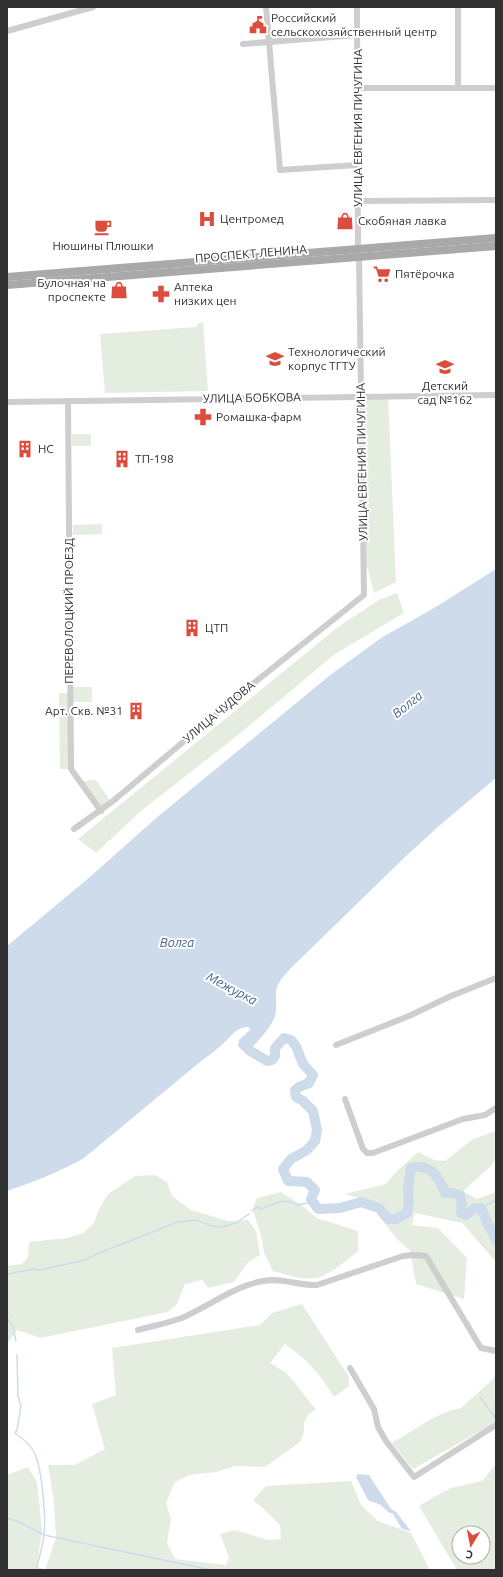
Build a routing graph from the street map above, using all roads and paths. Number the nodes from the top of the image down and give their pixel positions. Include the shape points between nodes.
1 (92, 7) edge
2 (266, 7) edge
3 (357, 7) edge
4 (458, 7) edge
5 (7, 32) edge
6 (357, 35) junction
7 (268, 42) junction
8 (243, 44) dead end
9 (458, 87) junction
10 (357, 88) junction
11 (496, 88) edge
12 (357, 165) junction
13 (496, 200) edge
14 (358, 202) junction
15 (496, 238) edge
16 (496, 246) edge
17 (358, 248) junction
18 (356, 258) junction
19 (7, 277) edge
20 (7, 285) edge
21 (496, 395) edge
22 (361, 397) junction
23 (68, 401) junction
24 (7, 402) edge
25 (364, 595) joint
26 (101, 811) junction
27 (74, 829) dead end
28 (496, 978) edge
29 (336, 1045) dead end
30 (345, 1100) dead end
31 (496, 1108) edge
32 (138, 1330) dead end
33 (496, 1351) edge
34 (350, 1368) dead end
35 (496, 1425) edge

1 - 5 street
2 - 7 street
3 - 6 street, УЛИЦА ЕВГЕНИЯ ПИЧУГИНА
4 - 9 street
6 - 7 street
6 - 10 street, УЛИЦА ЕВГЕНИЯ ПИЧУГИНА
7 - 8 street
7 - 12 street via 280,170
9 - 10 street
9 - 11 street
10 - 12 street, УЛИЦА ЕВГЕНИЯ ПИЧУГИНА
12 - 14 street, УЛИЦА ЕВГЕНИЯ ПИЧУГИНА
13 - 14 street
14 - 17 street, УЛИЦА ЕВГЕНИЯ ПИЧУГИНА
15 - 17 main road, ПРОСПЕКТ ЛЕНИНА
16 - 18 main road, ПРОСПЕКТ ЛЕНИНА
17 - 18 main road
17 - 19 main road, ПРОСПЕКТ ЛЕНИНА
18 - 20 main road, ПРОСПЕКТ ЛЕНИНА
18 - 22 street, УЛИЦА ЕВГЕНИЯ ПИЧУГИНА
21 - 22 street, УЛИЦА БОБКОВА
22 - 23 street, УЛИЦА БОБКОВА
22 - 25 street, УЛИЦА ЕВГЕНИЯ ПИЧУГИНА
23 - 24 street, УЛИЦА БОБКОВА
23 - 26 street, ПЕРЕВОЛОЦКИЙ ПРОЕЗД via 71,769
25 - 26 street, УЛИЦА ЧУДОВА via 239,694
26 - 27 street, УЛИЦА ЧУДОВА
28 - 29 street
30 - 31 street via 363,1149 367,1153 373,1153 463,1119 485,1115
32 - 33 street via 182,1318 247,1285 263,1280 317,1285 403,1256 414,1255 426,1256 480,1348
34 - 35 street via 374,1409 378,1427 386,1441 414,1477

